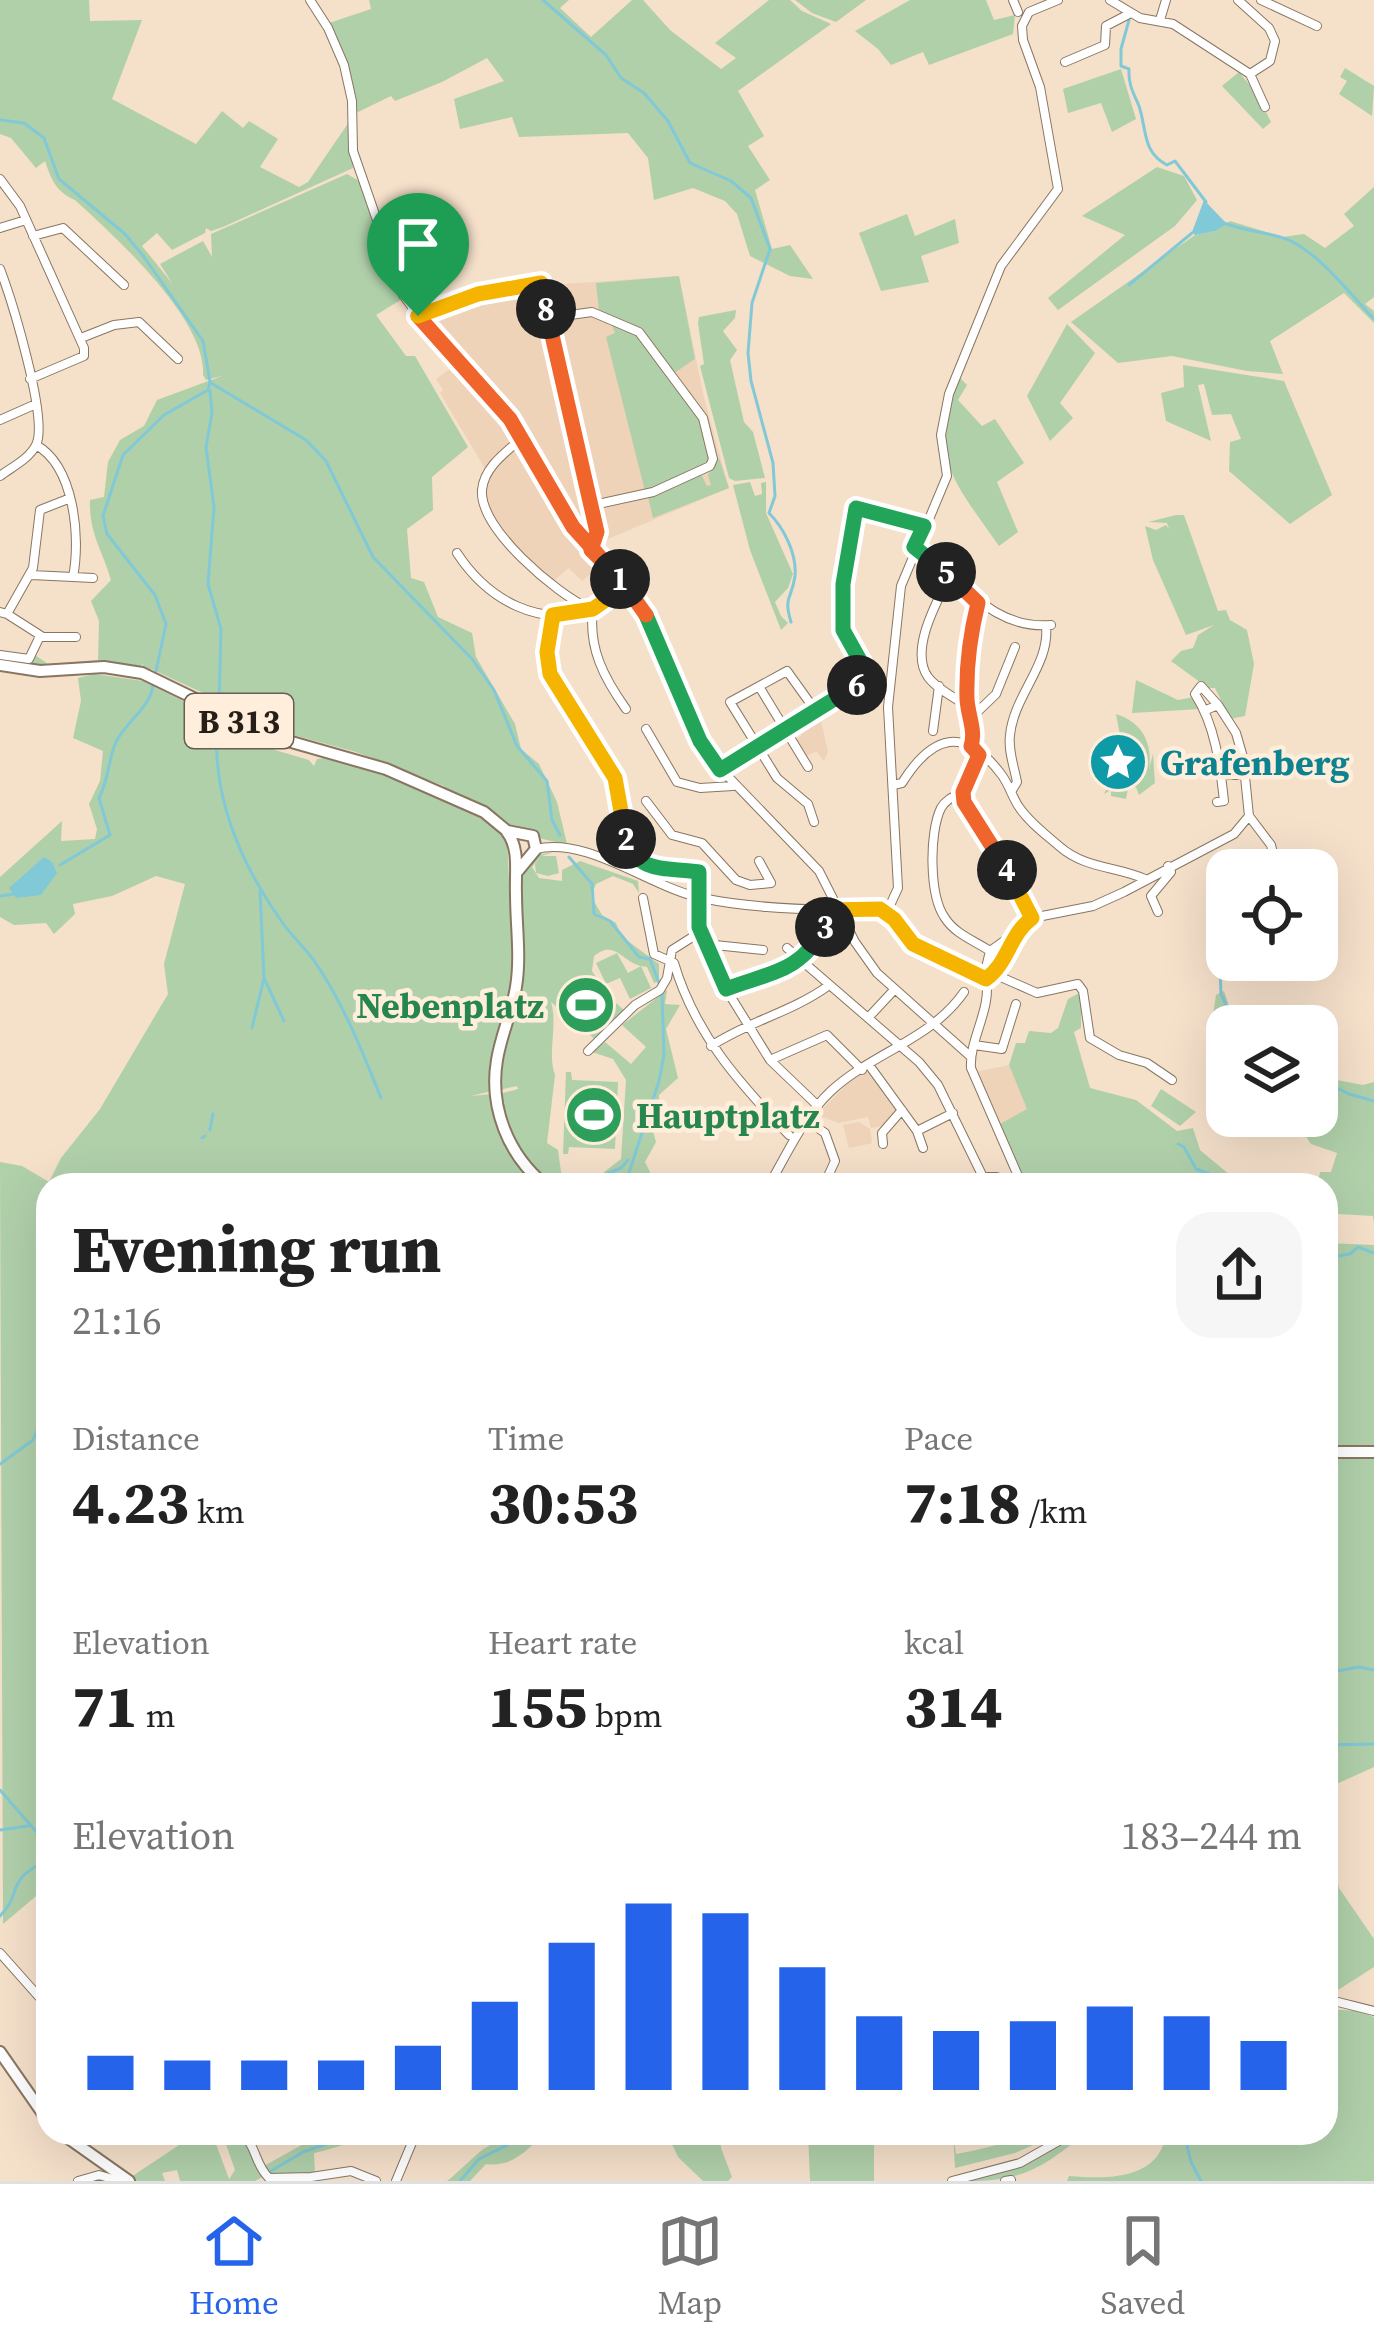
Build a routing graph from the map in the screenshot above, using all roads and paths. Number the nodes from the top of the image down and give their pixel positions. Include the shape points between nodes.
1 (310, 0) edge
2 (1012, 0) edge
3 (1110, 0) edge
4 (1166, 0) edge
5 (1238, 0) edge
6 (1261, 0) edge
7 (1054, 1) edge
8 (1018, 12) dead end
9 (1129, 14) junction
10 (1160, 20) junction
11 (1317, 26) dead end
12 (1064, 62) dead end
13 (1250, 74) junction
14 (1265, 107) dead end
15 (0, 179) edge
16 (26, 220) junction
17 (0, 228) edge
18 (33, 236) junction
19 (0, 268) edge
20 (122, 282) dead end
21 (418, 316) junction
22 (548, 317) junction
23 (81, 338) junction
24 (178, 359) dead end
25 (30, 379) junction
26 (36, 404) junction
27 (0, 420) edge
28 (522, 438) junction
29 (36, 445) junction
30 (0, 476) edge
31 (68, 499) junction
32 (589, 506) junction
33 (924, 526) junction
34 (914, 547) junction
35 (591, 550) junction
36 (457, 553) dead end
37 (31, 575) junction
38 (73, 577) junction
39 (950, 577) junction
40 (93, 578) dead end
41 (625, 586) junction
42 (978, 603) junction
43 (591, 608) junction
44 (3, 613) edge
45 (553, 615) junction
46 (40, 636) junction
47 (76, 637) dead end
48 (1015, 646) dead end
49 (0, 656) edge
50 (0, 665) edge
51 (872, 682) junction
52 (939, 686) junction
53 (760, 688) junction
54 (889, 689) junction
55 (1218, 705) junction
56 (967, 706) junction
57 (626, 709) dead end
58 (815, 710) junction
59 (1206, 710) junction
60 (970, 718) junction
61 (787, 728) junction
62 (646, 729) dead end
63 (933, 731) dead end
64 (758, 746) junction
65 (971, 746) junction
66 (979, 755) junction
67 (808, 767) dead end
68 (720, 770) junction
69 (1221, 775) junction
70 (1246, 776) junction
71 (893, 785) junction
72 (734, 786) junction
73 (963, 792) junction
74 (1011, 792) junction
75 (646, 801) dead end
76 (1217, 802) dead end
77 (1249, 817) junction
78 (814, 822) dead end
79 (1256, 828) junction
80 (1242, 829) junction
81 (525, 844) junction
82 (1272, 849) edge
83 (714, 856) junction
84 (760, 861) dead end
85 (1168, 866) junction
86 (699, 872) junction
87 (1142, 881) junction
88 (1151, 896) junction
89 (698, 897) junction
90 (643, 898) dead end
91 (829, 910) junction
92 (842, 910) junction
93 (887, 912) junction
94 (1158, 912) dead end
95 (1032, 918) junction
96 (699, 927) junction
97 (1011, 943) junction
98 (705, 944) junction
99 (788, 948) dead end
100 (763, 950) dead end
101 (990, 951) junction
102 (670, 959) junction
103 (800, 960) junction
104 (990, 976) junction
105 (828, 986) junction
106 (726, 989) junction
107 (894, 991) junction
108 (964, 992) dead end
109 (1016, 1004) dead end
110 (868, 1018) junction
111 (744, 1024) junction
112 (934, 1025) junction
113 (711, 1046) junction
114 (900, 1046) junction
115 (974, 1046) junction
116 (588, 1051) dead end
117 (970, 1056) junction
118 (770, 1060) junction
119 (865, 1067) junction
120 (1172, 1080) dead end
121 (818, 1106) junction
122 (902, 1110) junction
123 (953, 1114) junction
124 (808, 1121) junction
125 (917, 1131) junction
126 (789, 1135) dead end
127 (884, 1144) dead end
128 (923, 1148) dead end
129 (532, 1173) edge
130 (776, 1173) edge
131 (830, 1173) edge
132 (981, 1173) edge
133 (1017, 1173) edge
134 (1338, 1452) edge
135 (1374, 1452) edge
136 (0, 1953) edge
137 (36, 1994) edge
138 (1338, 2002) edge
139 (1374, 2011) edge
140 (0, 2052) edge
141 (36, 2104) edge
142 (77, 2145) edge
143 (251, 2145) edge
144 (411, 2145) edge
145 (1051, 2145) edge
146 (80, 2180) edge
147 (124, 2181) edge
148 (376, 2181) edge
149 (396, 2181) edge
150 (953, 2181) edge

1 - 21 street via 344,65 353,152 392,268
2 - 8 street
3 - 9 street
4 - 10 street
5 - 13 street via 1275,41 1270,61
6 - 11 street
7 - 33 street via 1029,12 1022,31 1058,189 1001,266 949,394 941,435 948,472
9 - 10 street
9 - 12 street via 1106,26 1105,45
10 - 13 street
13 - 14 street
15 - 16 street
16 - 17 street
16 - 18 street
18 - 20 street via 64,228
18 - 23 street
19 - 25 street
21 - 22 street via 541,283
21 - 28 street
22 - 32 street
22 - 32 street via 592,312 640,332 703,418 713,459 642,495
23 - 24 street via 139,322
23 - 25 street via 80,360
25 - 26 street
26 - 27 street
26 - 29 street
28 - 35 street
28 - 43 street via 486,476 485,512 553,586
29 - 30 street
29 - 31 street via 56,461
31 - 37 street via 40,510
31 - 38 street
32 - 35 street via 597,539
33 - 34 street
33 - 51 street via 854,512 843,630
34 - 39 street
34 - 54 street via 901,586
35 - 41 street
36 - 45 street via 502,598
37 - 38 street
37 - 44 street
38 - 40 street
39 - 42 street
39 - 52 street via 922,653 926,674
41 - 43 street
41 - 68 street
42 - 56 street
42 - 74 street via 1017,624 1048,625 1011,726
43 - 45 street
43 - 57 street via 598,663
44 - 46 street
45 - 86 street via 550,674 615,778 631,852 648,868
46 - 47 street
46 - 49 street via 29,659
48 - 60 street via 996,694
50 - 81 main road, B 313 via 142,674 274,737 440,791
51 - 54 street
51 - 58 street
52 - 56 street
52 - 63 street
53 - 58 street via 787,671
53 - 61 street
53 - 64 street via 730,702
54 - 71 street
55 - 59 street
55 - 59 street via 1201,686 1195,694
55 - 70 street via 1236,733
56 - 60 street
58 - 61 street
59 - 69 street
60 - 65 street
61 - 64 street
61 - 67 street
62 - 72 street via 677,782
64 - 68 street
64 - 78 street
65 - 66 street
65 - 71 street via 941,742
66 - 73 street
66 - 74 street
68 - 72 street
69 - 70 street
69 - 76 street via 1224,801
70 - 77 street
71 - 93 street via 898,888
72 - 92 street via 794,842
73 - 95 street
73 - 101 street via 939,812 931,862 944,918
74 - 87 street via 1070,855
75 - 83 street via 672,835 702,843
77 - 79 street
77 - 80 street
79 - 80 street
79 - 82 street
80 - 85 street
81 - 89 street via 586,853
81 - 129 main road via 517,872 518,970 496,1094 508,1139
83 - 84 street via 750,885 771,883
83 - 86 street
85 - 87 street
85 - 88 street
86 - 89 street
87 - 88 street
87 - 95 street via 1093,906
88 - 94 street
89 - 91 street
89 - 96 street
90 - 102 street via 654,954
91 - 92 street
91 - 103 street
92 - 93 street
92 - 107 street via 863,956
93 - 104 street via 913,944
95 - 97 street
96 - 98 street
96 - 102 street
97 - 101 street
97 - 104 street
98 - 100 street
98 - 106 street
99 - 103 street
101 - 104 street
102 - 113 street
102 - 116 street via 660,990
103 - 105 street
103 - 106 street
104 - 115 street
104 - 120 street via 1036,992 1078,984 1090,1038
105 - 110 street
105 - 111 street
106 - 111 street
107 - 110 street
107 - 112 street
108 - 112 street
109 - 115 street via 1002,1049
110 - 114 street
111 - 113 street
111 - 118 street
112 - 114 street
112 - 117 street
113 - 126 street
114 - 119 street
114 - 123 street via 938,1084
115 - 117 street
117 - 133 street
118 - 119 street via 827,1035
118 - 121 street
119 - 121 street
119 - 122 street
121 - 124 street
122 - 125 street
122 - 127 street via 882,1133
123 - 125 street
123 - 132 street
124 - 130 street
124 - 131 street via 825,1133 835,1161
125 - 128 street
134 - 135 main road
136 - 137 street
138 - 139 street
140 - 141 main road
142 - 147 main road
143 - 148 street via 269,2177 351,2170
144 - 149 street
145 - 150 street
146 - 147 street

